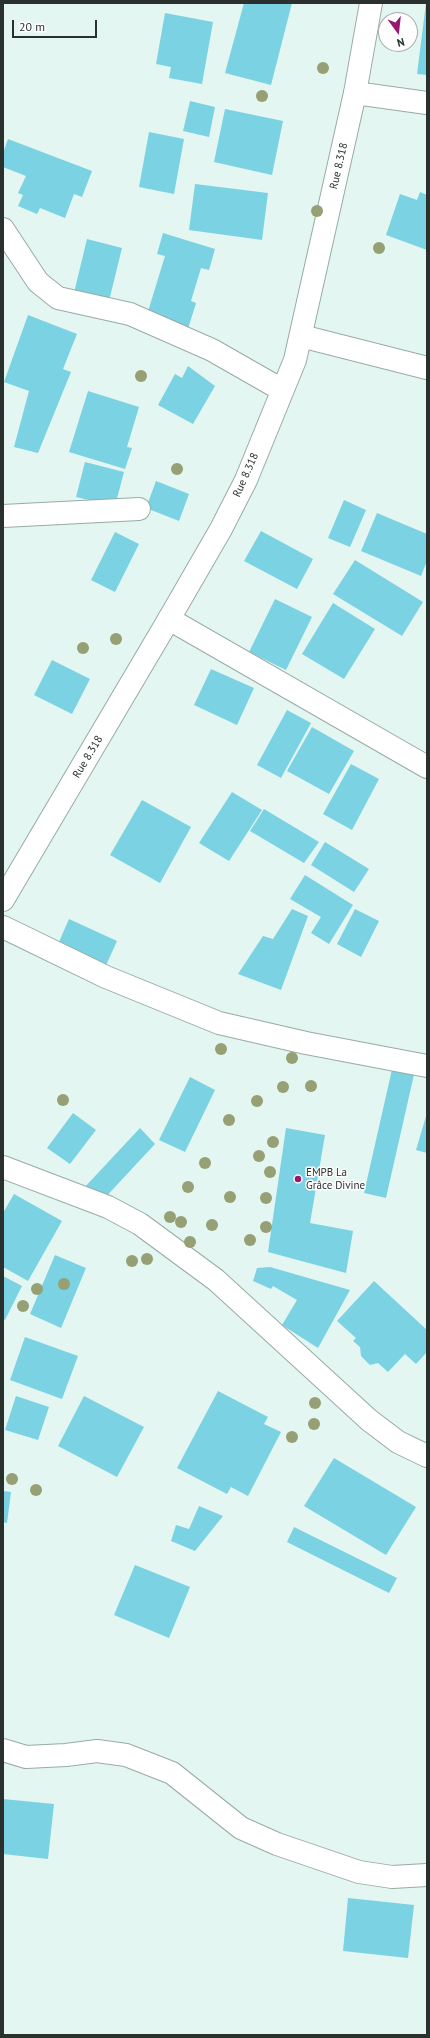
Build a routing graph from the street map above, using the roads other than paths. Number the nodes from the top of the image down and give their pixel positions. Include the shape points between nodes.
1 (371, 3) edge
2 (355, 93) junction
3 (427, 103) edge
4 (3, 229) edge
5 (301, 336) junction
6 (427, 368) edge
7 (282, 390) junction
8 (139, 509) dead end
9 (3, 516) edge
10 (169, 619) junction
11 (427, 767) edge
12 (3, 900) edge
13 (3, 927) edge
14 (427, 1066) edge
15 (3, 1167) edge
16 (427, 1456) edge
17 (3, 1750) edge
18 (427, 1875) edge

1 - 2 street, Rue 8.318
2 - 3 street
2 - 5 street, Rue 8.318
4 - 7 street via 38,282 58,298 130,314 212,350
5 - 6 street
5 - 7 street, Rue 8.318 via 295,360
7 - 10 street, Rue 8.318 via 246,480
8 - 9 street
10 - 11 street
10 - 12 street, Rue 8.318
13 - 14 street via 106,977 219,1024
15 - 16 street via 108,1207 140,1224 216,1280 369,1420 398,1442
17 - 18 street via 26,1757 97,1751 126,1755 172,1773 240,1828 277,1844 359,1872 392,1877

